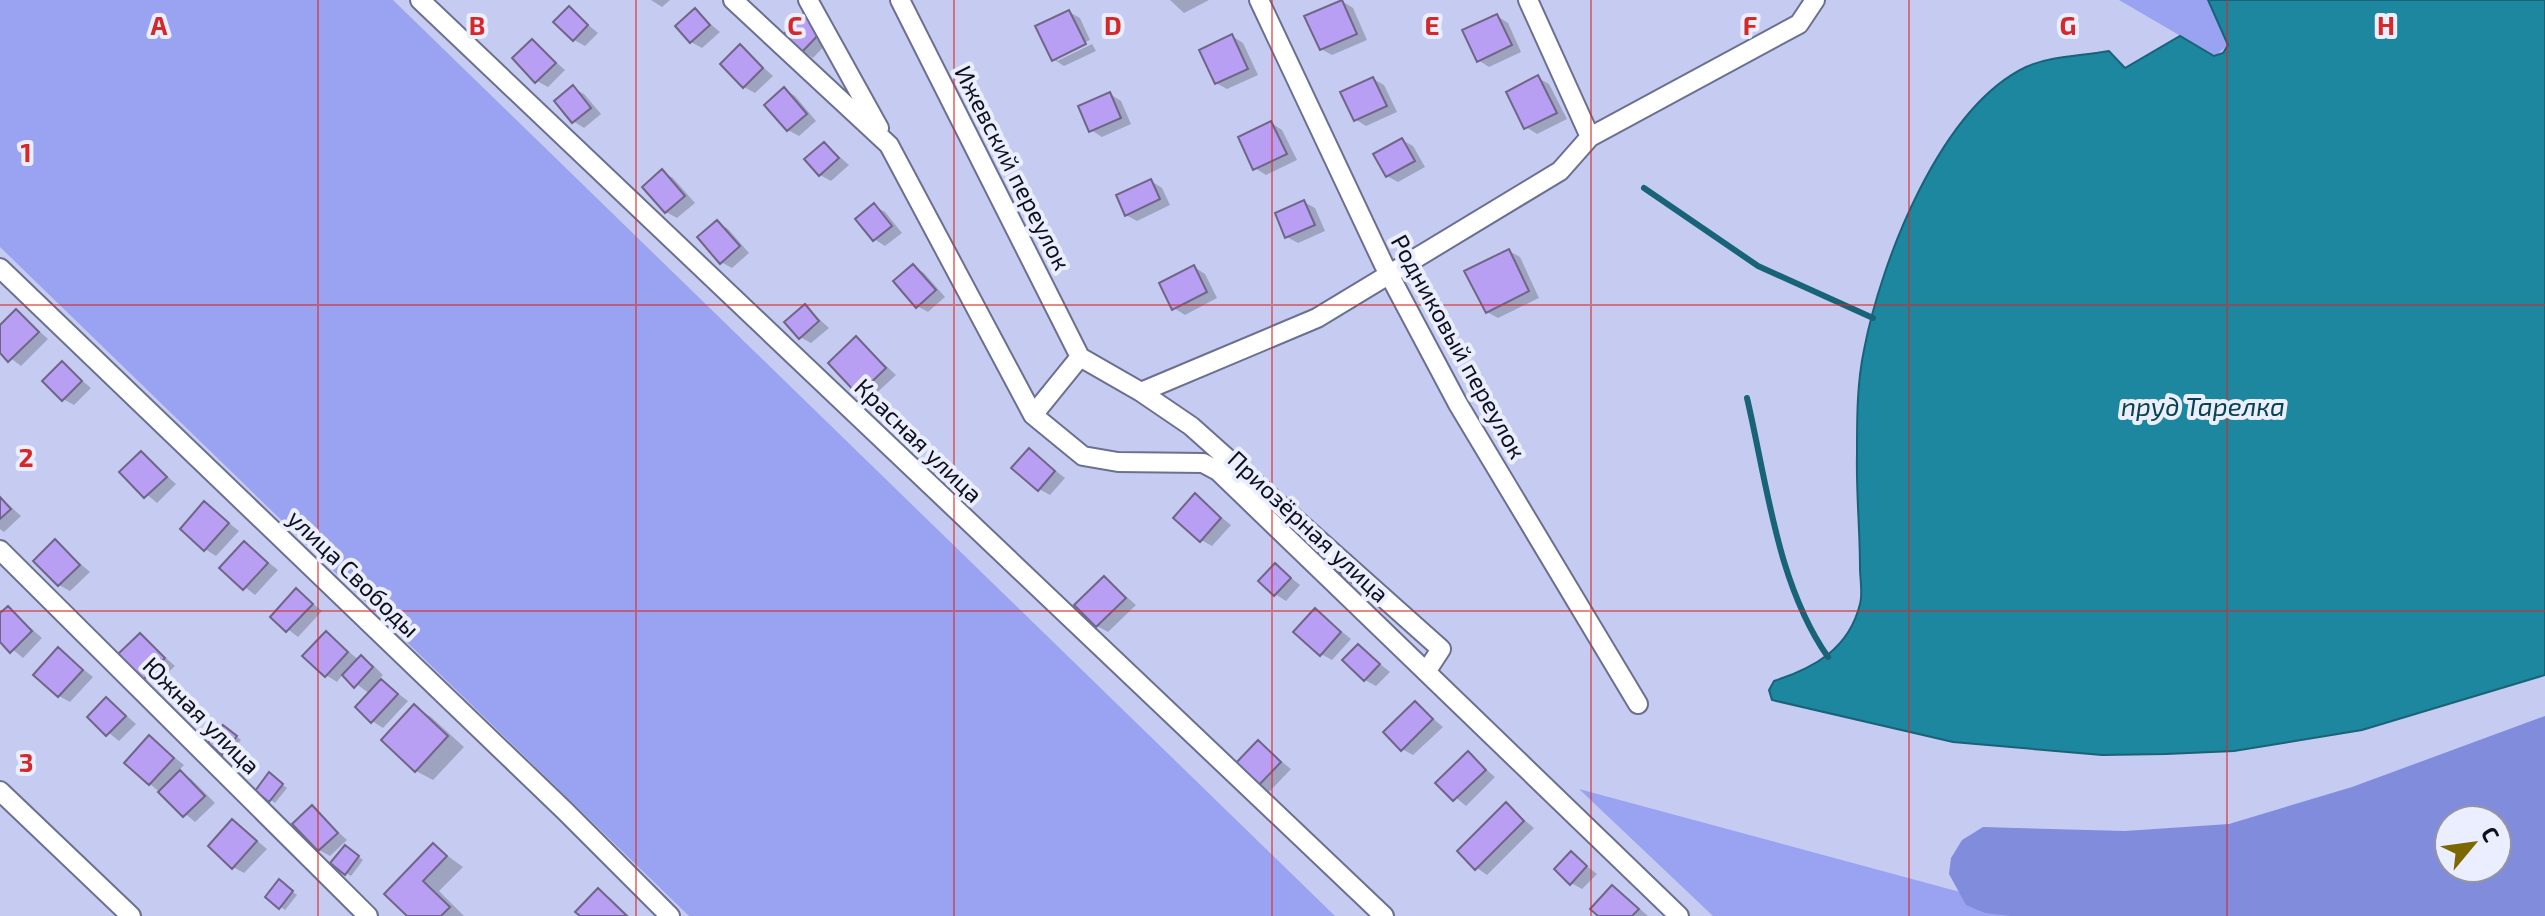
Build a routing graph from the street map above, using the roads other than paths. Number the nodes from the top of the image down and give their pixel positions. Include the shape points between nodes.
1 (420, 0) edge
2 (733, 0) edge
3 (808, 0) edge
4 (900, 0) edge
5 (1259, 0) edge
6 (1528, 0) edge
7 (1815, 0) edge
8 (1590, 137) junction
9 (889, 145) junction
10 (0, 268) edge
11 (1390, 276) junction
12 (1080, 357) junction
13 (1141, 392) junction
14 (1033, 415) junction
15 (0, 550) edge
16 (1426, 672) junction
17 (1638, 704) dead end
18 (0, 791) edge
19 (131, 916) edge
20 (368, 916) edge
21 (670, 916) edge
22 (1384, 916) edge
23 (1679, 916) edge

1 - 22 street, Красная улица
2 - 9 street, Приозёрная улица
3 - 9 street
4 - 12 street, Ижевский переулок
5 - 11 street, Родниковый переулок
6 - 8 street
7 - 8 street via 1799,24
8 - 11 street via 1560,171
9 - 14 street, Приозёрная улица
10 - 21 street, улица Свободы
11 - 13 street via 1317,318
11 - 17 street, Родниковый переулок via 1458,404
12 - 13 street
12 - 14 street
13 - 16 street via 1191,426 1441,649
14 - 16 street, Приозёрная улица via 1083,456 1203,463 1218,471
15 - 20 street, Южная улица
16 - 23 street, Приозёрная улица
18 - 19 street

